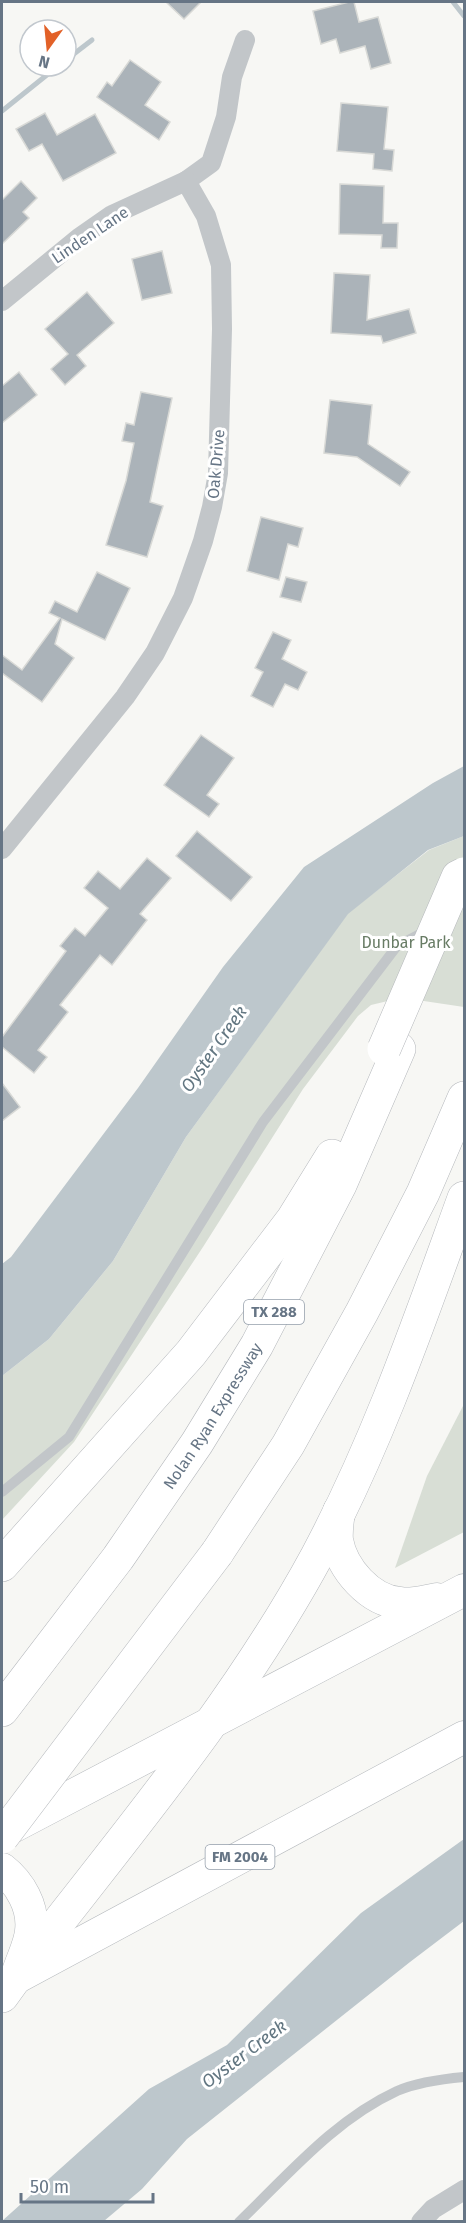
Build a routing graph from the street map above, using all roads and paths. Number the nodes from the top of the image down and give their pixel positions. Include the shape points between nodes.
1 (245, 40) dead end
2 (186, 181) junction
3 (2, 301) edge
4 (2, 849) edge
5 (465, 874) edge
6 (460, 907) edge
7 (392, 1049) junction
8 (465, 1098) edge
9 (465, 1198) edge
10 (2, 1492) edge
11 (339, 1511) junction
12 (2, 1565) edge
13 (457, 1594) edge
14 (2, 1710) edge
15 (210, 1724) junction
16 (465, 1737) edge
17 (2, 1835) edge
18 (2, 1869) edge
19 (6, 1987) edge
20 (465, 2077) edge
21 (465, 2190) edge
22 (239, 2222) edge
23 (422, 2222) edge

1 - 2 street via 210,163
2 - 3 street, Linden Lane via 112,215
2 - 4 street, Oak Drive via 206,216 221,265 218,472 206,530 183,598 154,653 125,697
5 - 7 highway, bridge via 458,877
6 - 7 highway, Nolan Ryan Expressway / TX 288
6 - 10 lane via 397,946 263,1122 69,1437
7 - 12 highway via 293,1220 191,1353
7 - 14 highway, Nolan Ryan Expressway / TX 288 via 340,1185 257,1345 197,1443 118,1558
8 - 17 highway, bridge via 423,1193 288,1444 217,1553
9 - 11 highway via 388,1404
11 - 13 main road via 338,1542 363,1586 389,1602 402,1604
11 - 15 highway via 295,1595
13 - 15 main road
15 - 17 main road
15 - 19 highway
16 - 19 main road, FM 2004 / FM 2004
18 - 19 main road via 24,1893 32,1931
20 - 22 lane via 398,2090 368,2107 329,2134
21 - 23 street via 433,2209

